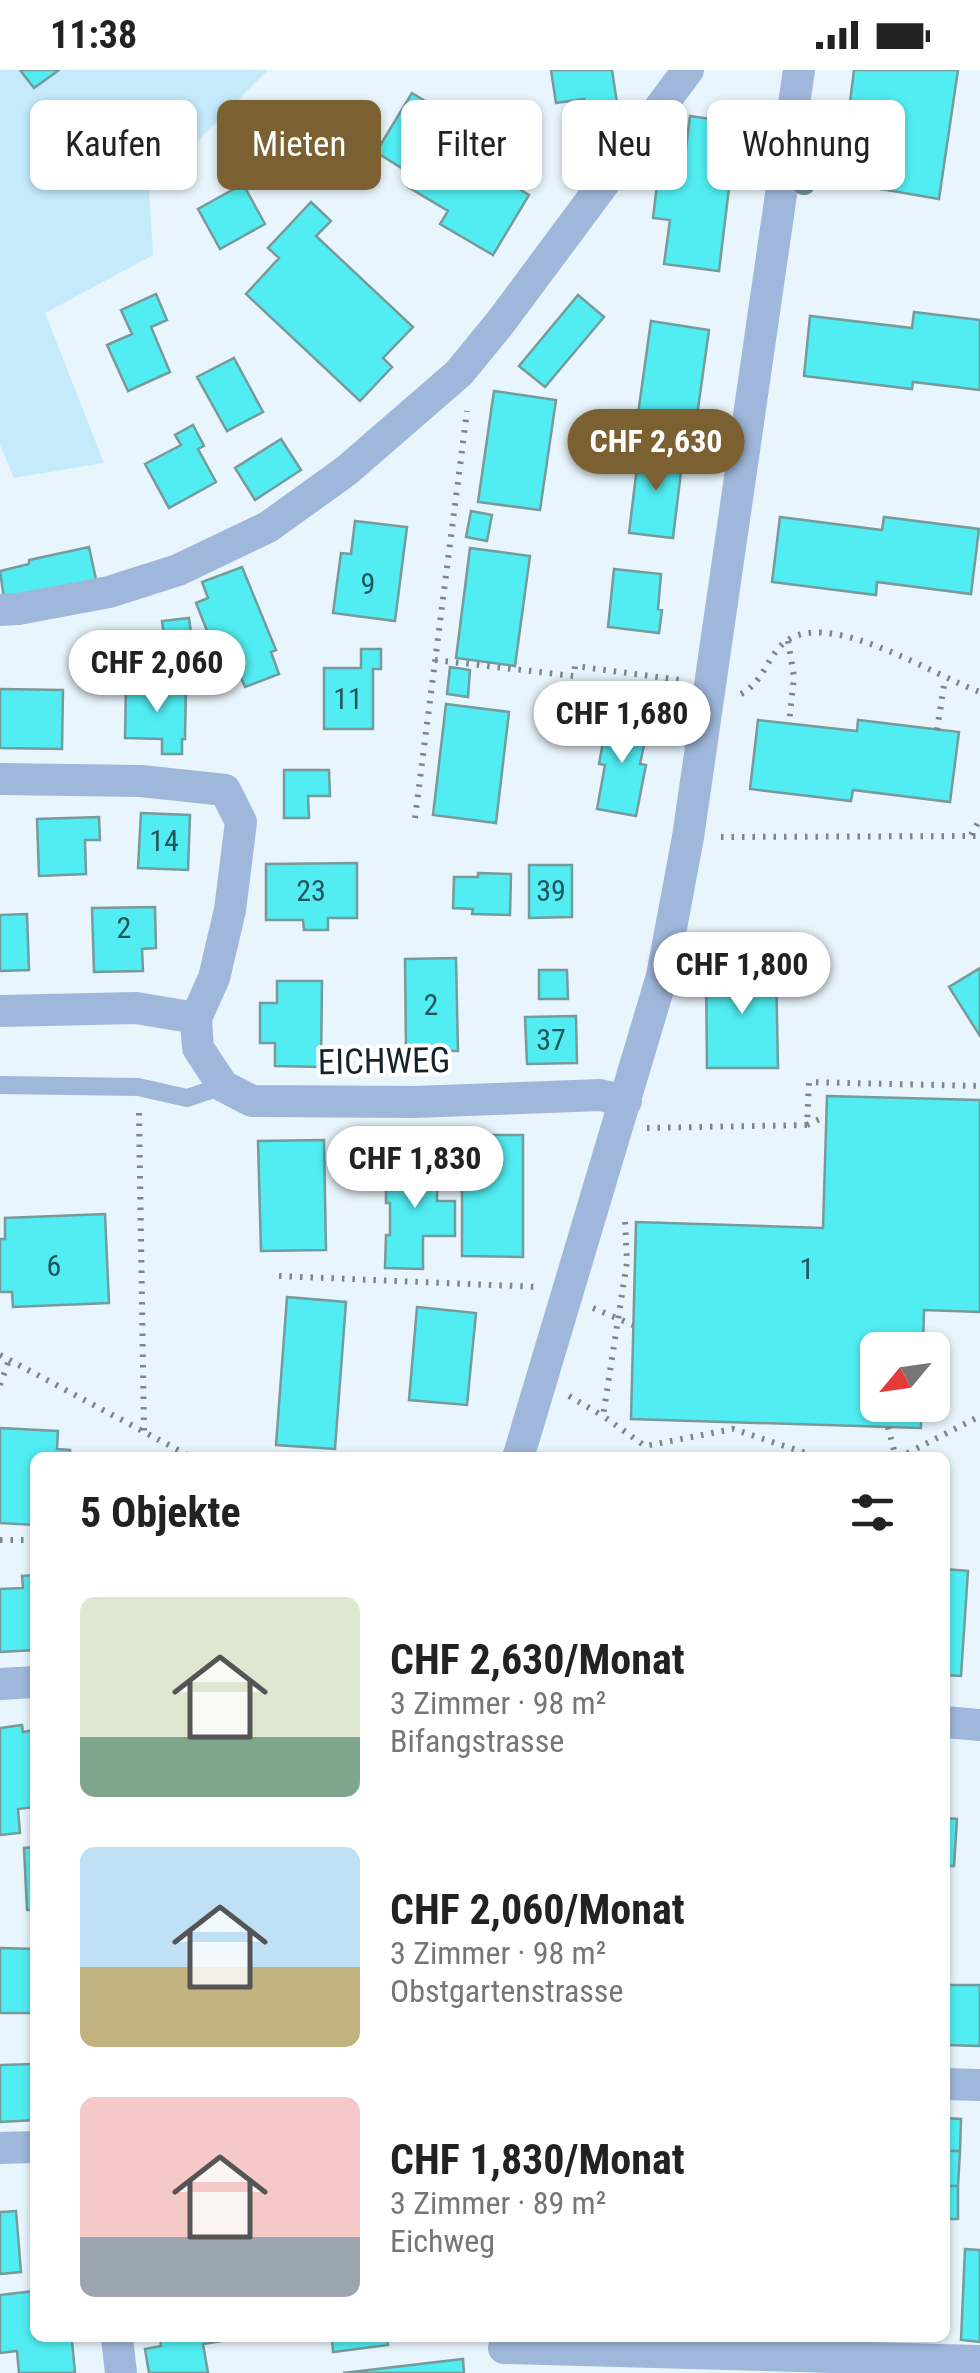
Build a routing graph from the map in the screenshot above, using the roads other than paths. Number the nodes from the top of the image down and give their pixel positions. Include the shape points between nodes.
1 (688, 70) edge
2 (799, 70) edge
3 (0, 610) edge
4 (0, 779) edge
5 (0, 1011) edge
6 (196, 1018) junction
7 (0, 1086) edge
8 (222, 1086) junction
9 (633, 1115) junction
10 (520, 1452) edge
11 (30, 1682) edge
12 (0, 1684) edge
13 (950, 1722) edge
14 (980, 1725) edge
15 (950, 2084) edge
16 (980, 2086) edge
17 (30, 2147) edge
18 (0, 2148) edge
19 (117, 2342) edge
20 (504, 2353) edge
21 (980, 2361) edge
22 (120, 2373) edge

1 - 3 street via 458,373 346,471 268,527 178,570 109,592
2 - 9 street via 688,837
4 - 6 street via 225,790 242,822 230,910 214,978
5 - 6 street via 136,1008
6 - 8 street via 198,1048
7 - 8 lane via 138,1088 187,1098
8 - 9 street, EICHWEG via 252,1101 600,1095
9 - 10 street
11 - 12 street
13 - 14 street
15 - 16 street
17 - 18 street
19 - 22 street
20 - 21 street

